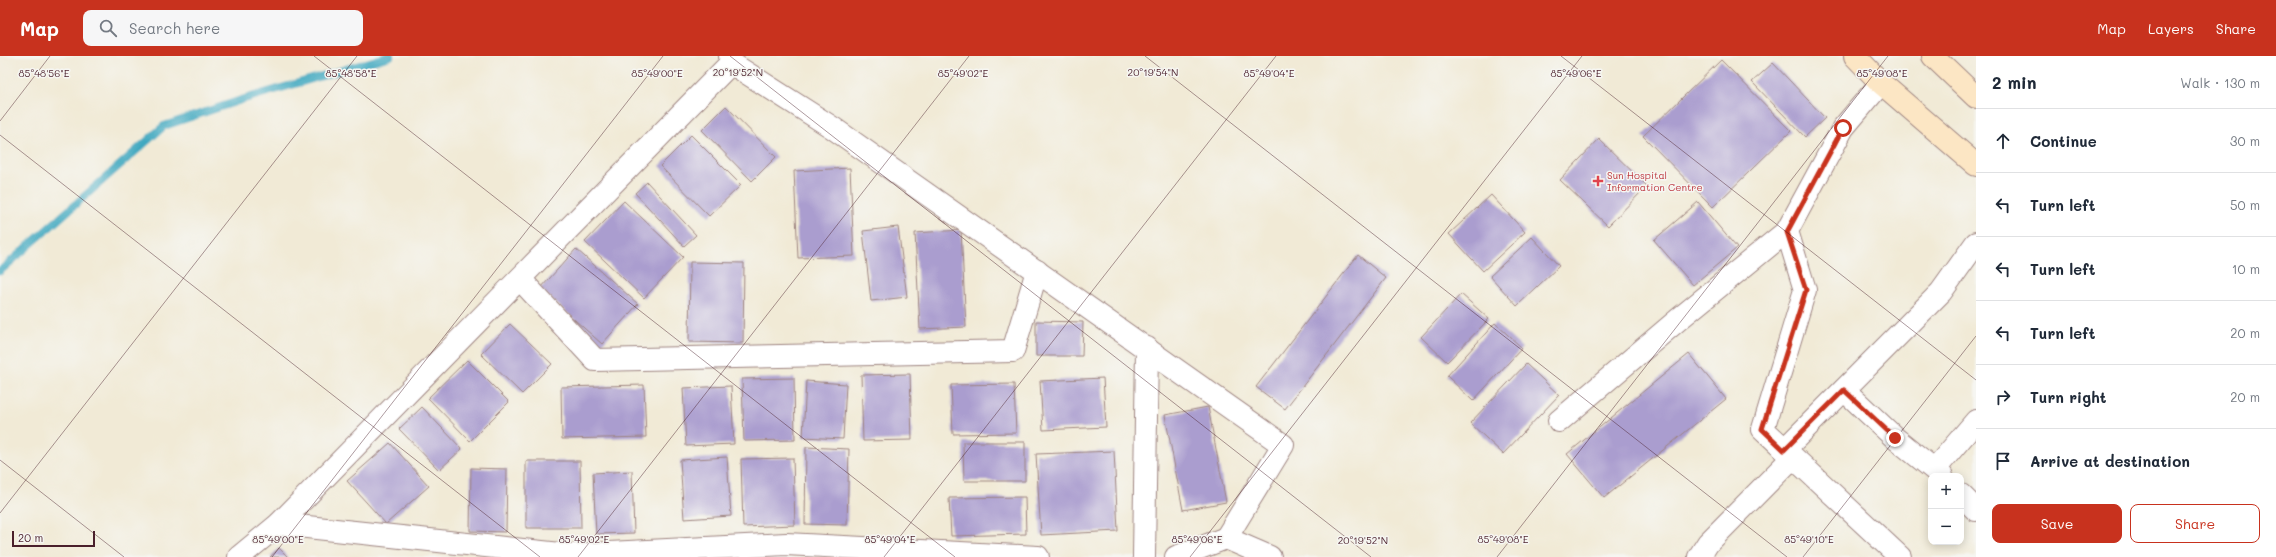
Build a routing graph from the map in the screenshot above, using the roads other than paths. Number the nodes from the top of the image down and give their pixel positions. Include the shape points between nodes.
1 (1855, 56) edge
2 (1933, 56) edge
3 (730, 59) edge
4 (1881, 83) junction
5 (1976, 97) edge
6 (1976, 165) edge
7 (1787, 232) junction
8 (1976, 243) edge
9 (1037, 271) junction
10 (520, 279) junction
11 (1147, 348) junction
12 (1844, 390) junction
13 (1559, 421) dead end
14 (1976, 421) edge
15 (1788, 454) junction
16 (1939, 473) edge
17 (1964, 498) edge
18 (1976, 510) edge
19 (279, 524) junction
20 (1226, 538) junction
21 (1894, 555) edge
22 (239, 557) edge
23 (1038, 557) edge
24 (1144, 557) edge
25 (1176, 557) edge
26 (1270, 557) edge
27 (1700, 557) edge

1 - 4 street
2 - 5 street
3 - 9 street
3 - 10 street
4 - 6 street
4 - 7 street via 1843,128
7 - 13 street
7 - 15 street via 1806,290 1762,429
8 - 12 street via 1940,292
9 - 10 street via 1014,351 595,360
9 - 11 street
10 - 19 street
11 - 20 street via 1283,444
11 - 24 street
12 - 15 street
12 - 16 street via 1895,438
14 - 16 street
15 - 21 street
15 - 27 street via 1708,544
17 - 18 street
19 - 22 street
19 - 23 street via 570,555 786,544
20 - 25 street
20 - 26 street

